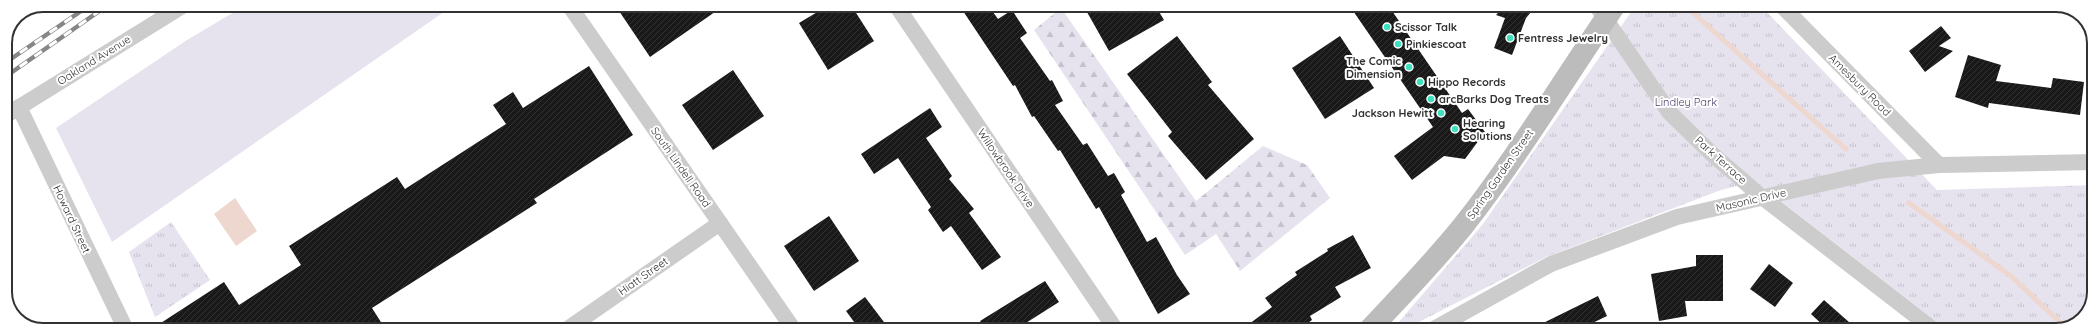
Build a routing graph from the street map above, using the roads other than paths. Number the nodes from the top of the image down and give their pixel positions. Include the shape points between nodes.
1 (172, 12) edge
2 (574, 12) edge
3 (901, 12) edge
4 (1604, 12) edge
5 (1606, 12) edge
6 (1788, 12) edge
7 (19, 107) junction
8 (12, 112) edge
9 (2087, 162) edge
10 (1939, 165) junction
11 (1762, 197) junction
12 (720, 223) junction
13 (123, 323) edge
14 (576, 323) edge
15 (789, 323) edge
16 (1111, 323) edge
17 (1376, 323) edge
18 (1445, 323) edge
19 (1925, 323) edge

1 - 7 street, Oakland Avenue
2 - 12 street, South Lindell Road
3 - 16 street, Willowbrook Drive
4 - 17 main road, Spring Garden Street via 1515,153 1463,225
5 - 11 street, Park Terrace via 1669,112
6 - 10 street, Amesbury Road
7 - 8 street, Oakland Avenue
7 - 13 street, Howard Street
9 - 10 street, Masonic Drive
10 - 11 street, Masonic Drive via 1878,171
11 - 18 street, Masonic Drive via 1677,217 1551,264
11 - 19 street, Park Terrace
12 - 14 street, Hiatt Street
12 - 15 street, South Lindell Road

